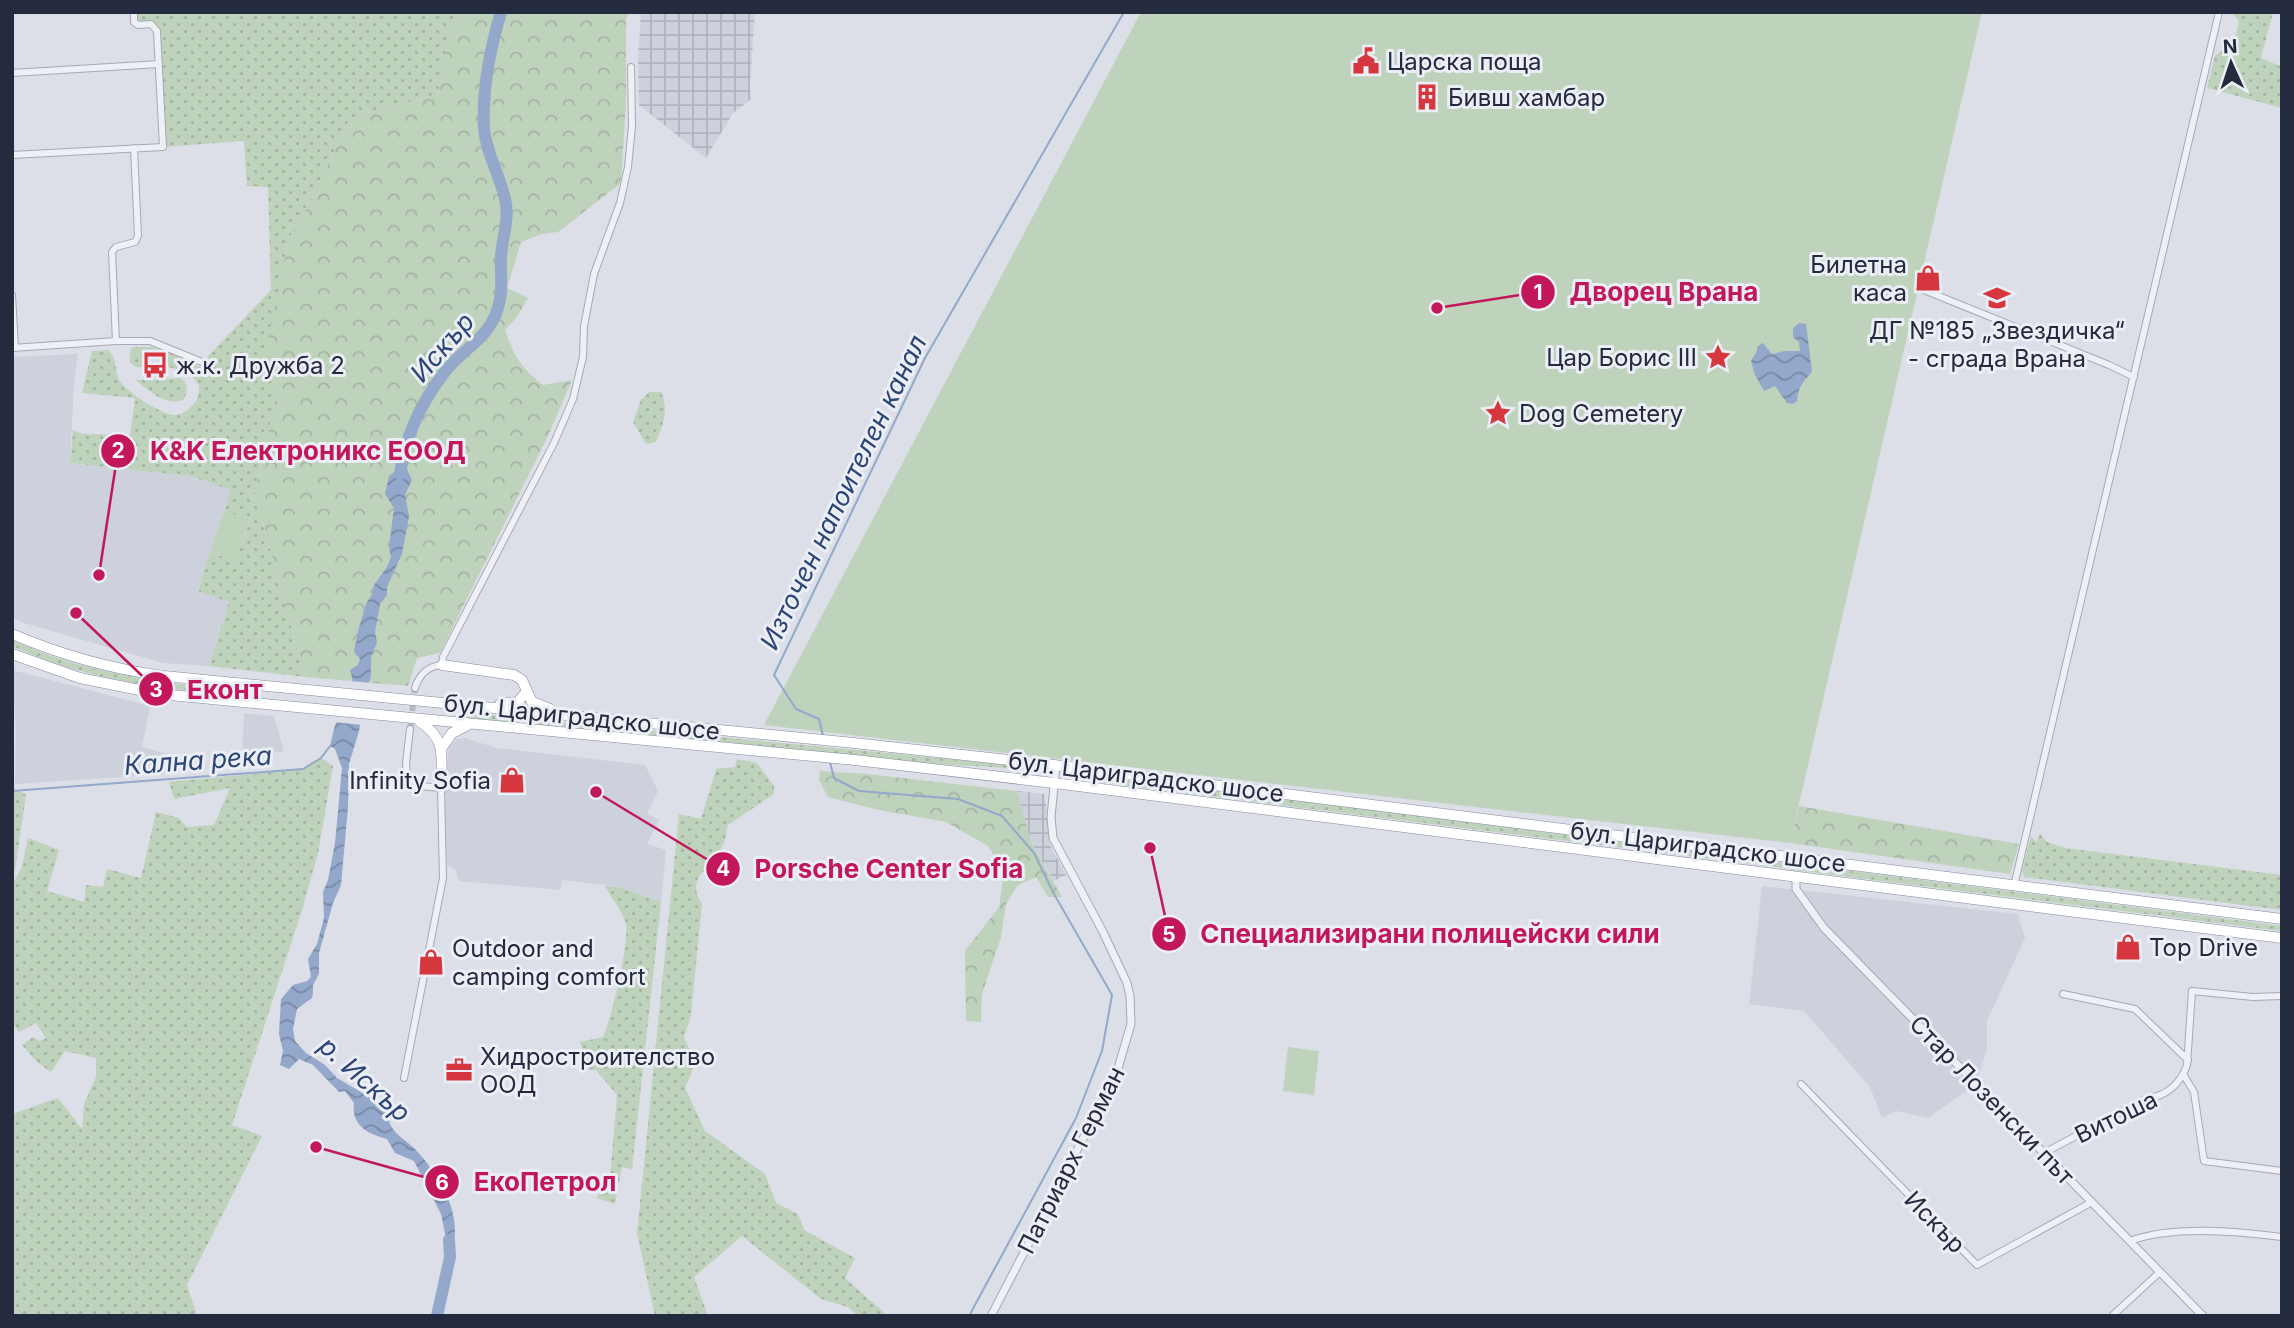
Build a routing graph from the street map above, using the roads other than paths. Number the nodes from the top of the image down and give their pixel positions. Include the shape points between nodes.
1 (134, 12) edge
2 (2218, 12) edge
3 (159, 64) junction
4 (631, 67) dead end
5 (12, 73) edge
6 (134, 148) junction
7 (12, 155) edge
8 (1919, 288) dead end
9 (12, 295) edge
10 (116, 341) junction
11 (14, 348) edge
12 (202, 362) dead end
13 (2134, 377) junction
14 (12, 634) edge
15 (12, 654) edge
16 (442, 665) junction
17 (415, 688) tunnel mouth
18 (526, 692) junction
19 (477, 707) junction
20 (585, 717) junction
21 (416, 719) junction
22 (470, 724) junction
23 (410, 729) tunnel mouth
24 (441, 750) junction
25 (1056, 766) junction
26 (1054, 783) junction
27 (441, 788) junction
28 (1796, 876) junction
29 (2014, 886) junction
30 (2282, 919) edge
31 (2282, 938) edge
32 (2063, 994) dead end
33 (2282, 996) edge
34 (2188, 1060) junction
35 (2183, 1074) junction
36 (404, 1078) dead end
37 (1801, 1084) dead end
38 (2043, 1153) junction
39 (2282, 1171) edge
40 (2092, 1202) junction
41 (2282, 1237) edge
42 (2130, 1241) junction
43 (2160, 1272) junction
44 (992, 1316) edge
45 (2112, 1316) edge
46 (2203, 1316) edge

1 - 3 street via 134,22 151,24 157,32
2 - 13 street
3 - 5 street
3 - 6 street via 163,147
4 - 16 street via 628,167 594,274 573,399
6 - 7 street
6 - 10 street via 138,236 135,242 112,252
8 - 13 street
9 - 11 street
10 - 11 street
10 - 12 street via 150,341
13 - 29 street
14 - 19 highway, бул. Цариградско шосе via 83,660 136,672
15 - 21 highway, бул. Цариградско шосе via 126,689
16 - 17 street via 422,674
16 - 18 highway via 514,675 522,680
18 - 19 highway via 514,703
18 - 20 highway via 538,706
19 - 20 highway, бул. Цариградско шосе
20 - 25 highway, бул. Цариградско шосе
21 - 22 highway, бул. Цариградско шосе
21 - 24 highway via 434,732
22 - 24 highway via 452,733
22 - 26 highway, бул. Цариградско шосе
23 - 27 street via 407,775 420,786
24 - 27 highway
25 - 26 street, Патриарх Герман
25 - 29 highway, бул. Цариградско шосе
26 - 28 highway, бул. Цариградско шосе
26 - 44 street, Патриарх Герман via 1053,838 1127,983 1130,1024 1116,1075
27 - 36 street via 443,878
28 - 31 highway, бул. Цариградско шосе
28 - 38 street, Стар Лозенски път via 1796,889 1824,928
29 - 30 highway, бул. Цариградско шосе
32 - 34 street via 2135,1009
33 - 34 street via 2192,991
34 - 35 street
35 - 38 street, Витоша via 2166,1093 2147,1098
35 - 39 street via 2194,1092 2204,1161
37 - 40 street, Искър via 1978,1265
38 - 40 street, Стар Лозенски път
40 - 42 street, Стар Лозенски път
41 - 42 street via 2217,1231
42 - 43 street, Стар Лозенски път
43 - 45 street
43 - 46 street, Стар Лозенски път

